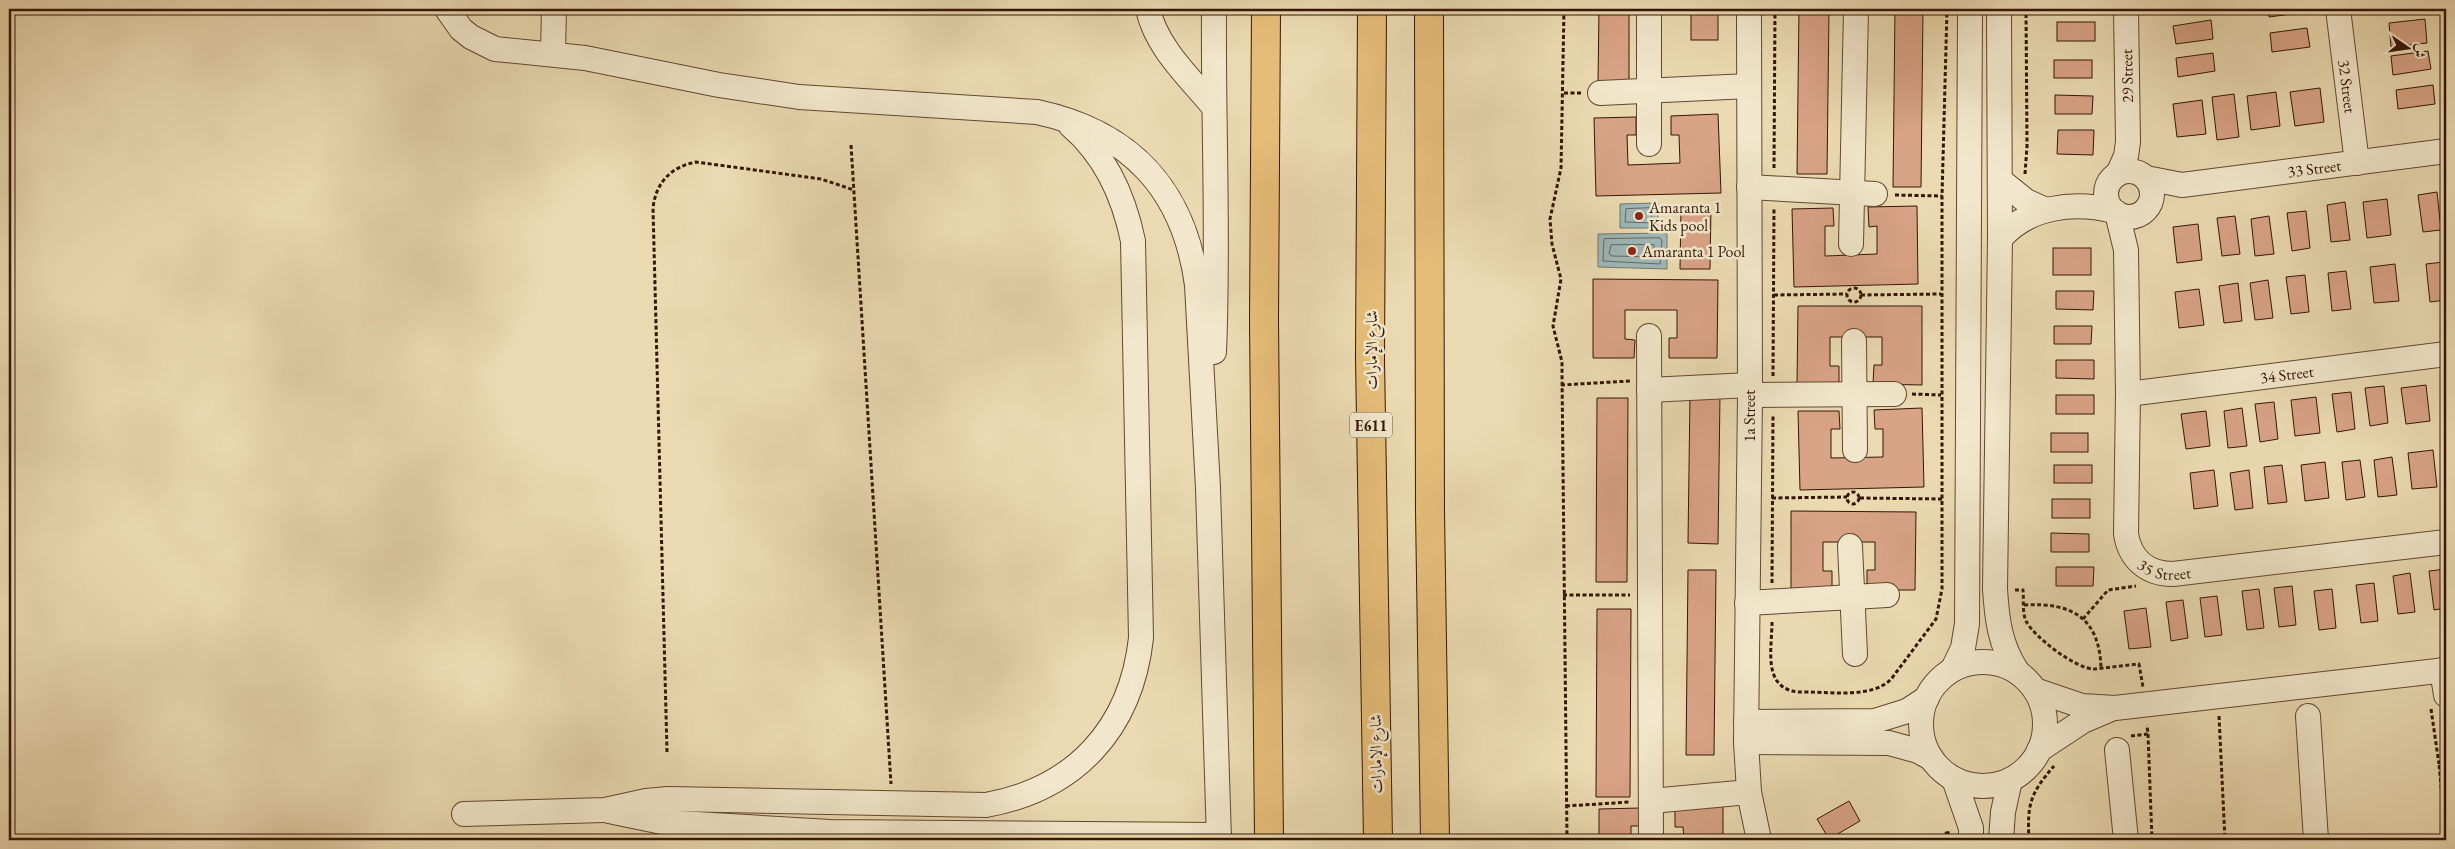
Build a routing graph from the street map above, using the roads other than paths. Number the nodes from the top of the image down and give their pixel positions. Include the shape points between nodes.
1 (447, 9) edge
2 (553, 9) edge
3 (1148, 9) edge
4 (1214, 9) edge
5 (1266, 9) edge
6 (1372, 9) edge
7 (1429, 9) edge
8 (1649, 9) edge
9 (1749, 9) edge
10 (1856, 9) edge
11 (1970, 9) edge
12 (1999, 9) edge
13 (2126, 9) edge
14 (2338, 9) edge
15 (553, 54) junction
16 (1749, 86) junction
17 (1649, 91) junction
18 (1600, 93) dead end
19 (1213, 106) junction
20 (1062, 117) junction
21 (1649, 144) dead end
22 (2446, 151) edge
23 (2357, 163) junction
24 (2128, 178) junction
25 (2000, 180) junction
26 (2182, 185) junction
27 (1749, 187) junction
28 (1852, 193) junction
29 (1875, 194) road end
30 (2081, 206) junction
31 (2046, 210) junction
32 (2129, 211) junction
33 (2000, 239) junction
34 (1851, 244) dead end
35 (1649, 336) dead end
36 (1854, 341) dead end
37 (2446, 354) edge
38 (1649, 385) junction
39 (1750, 390) junction
40 (1854, 394) junction
41 (1894, 394) road end
42 (2128, 394) junction
43 (1855, 450) dead end
44 (1208, 488) junction
45 (2446, 542) edge
46 (1850, 546) dead end
47 (1887, 595) dead end
48 (1853, 597) junction
49 (1747, 603) junction
50 (1855, 654) dead end
51 (1953, 669) junction
52 (2444, 670) edge
53 (2017, 672) junction
54 (2035, 690) junction
55 (1927, 698) junction
56 (2438, 700) edge
57 (2114, 708) junction
58 (2308, 716) dead end
59 (1746, 732) junction
60 (2123, 743) road end
61 (2039, 750) junction
62 (1931, 758) junction
63 (1954, 779) junction
64 (2010, 780) junction
65 (1749, 792) junction
66 (1651, 801) junction
67 (605, 810) junction
68 (464, 814) dead end
69 (1756, 832) edge
70 (1152, 838) edge
71 (1219, 838) edge
72 (1269, 840) edge
73 (1378, 840) edge
74 (1435, 840) edge
75 (1651, 840) edge
76 (1971, 840) edge
77 (2001, 840) edge
78 (2126, 840) edge
79 (2316, 840) edge

1 - 15 street via 461,29 482,44
2 - 15 street
3 - 19 street via 1164,46
4 - 19 street
5 - 72 highway via 1264,340
6 - 73 highway, شارع الإمارات / E611 via 1370,359
7 - 74 highway via 1430,511
8 - 17 street
9 - 16 street, 1a Street
10 - 28 street
11 - 51 street via 1967,624 1963,648
12 - 25 street
13 - 24 street, 29 Street via 2128,142 2133,159
14 - 23 street, 32 Street
15 - 20 street via 799,97 1037,112
16 - 17 street
16 - 27 street, 1a Street
17 - 18 street
17 - 21 street
19 - 44 street via 1216,268
20 - 44 street via 1108,138 1141,164 1163,190 1186,235 1197,285
20 - 67 street via 1091,146 1114,181 1129,220 1133,241 1141,638 1135,676 1121,711 1100,743 1072,769 1040,789 986,805 668,799
22 - 23 street, 33 Street
23 - 26 street, 33 Street
24 - 26 street, 33 Street
24 - 30 street
24 - 32 street via 2107,200
24 - 32 street via 2152,190
25 - 31 street via 2026,201
25 - 33 street
26 - 32 street, 33 Street
27 - 28 street
27 - 39 street, 1a Street
28 - 29 street
28 - 34 street
30 - 31 street
30 - 32 street
31 - 33 street via 2020,220
32 - 42 street, 35 Street via 2123,232
33 - 53 street via 1995,589 1999,634
35 - 38 street
36 - 40 street
37 - 42 street, 34 Street
38 - 39 street
38 - 66 street
39 - 40 street
39 - 49 street, 1a Street
40 - 41 street
40 - 43 street
42 - 45 street, 35 Street via 2126,534 2130,551 2140,564 2156,572 2173,574
44 - 71 street
46 - 48 street
47 - 48 street
48 - 49 street
48 - 50 street
49 - 59 street, 1a Street
51 - 53 street via 1992,662
51 - 55 street via 1934,686
52 - 56 street
52 - 57 street
53 - 54 street
54 - 57 street via 2074,704
54 - 61 street via 2041,701 2045,726
55 - 59 street via 1902,714 1874,722
55 - 62 street via 1921,723
57 - 61 street via 2082,721
58 - 79 street
59 - 62 street via 1889,743
59 - 65 street, 1a Street
60 - 78 street
61 - 64 street via 2032,762
62 - 63 street
63 - 64 street via 1976,786
63 - 76 street
64 - 77 street
65 - 66 street
65 - 69 street, 1a Street
66 - 75 street
67 - 68 street
67 - 70 street via 662,822 830,832
70 - 71 street

